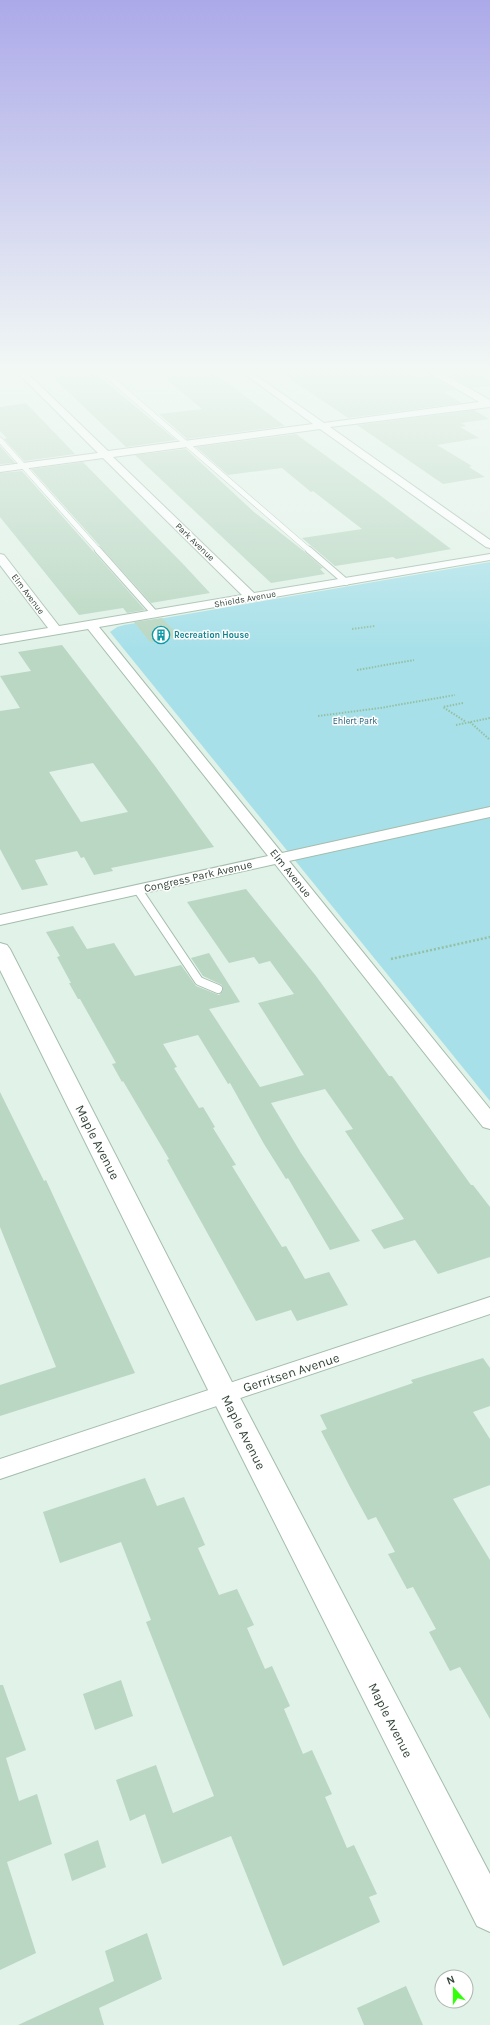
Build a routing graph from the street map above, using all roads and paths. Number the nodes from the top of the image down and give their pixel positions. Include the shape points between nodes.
1 (21, 464) edge
2 (42, 464) edge
3 (114, 464) edge
4 (209, 464) edge
5 (376, 464) edge
6 (23, 466) junction
7 (0, 469) edge
8 (490, 545) edge
9 (0, 557) edge
10 (490, 557) edge
11 (346, 582) junction
12 (252, 598) junction
13 (156, 614) junction
14 (91, 625) junction
15 (375, 626) dead end
16 (352, 629) dead end
17 (56, 631) junction
18 (0, 640) edge
19 (414, 660) dead end
20 (357, 670) dead end
21 (455, 695) dead end
22 (463, 703) dead end
23 (318, 716) dead end
24 (490, 718) edge
25 (470, 721) junction
26 (466, 722) junction
27 (456, 725) dead end
28 (490, 740) edge
29 (490, 812) edge
30 (279, 858) junction
31 (138, 890) junction
32 (0, 920) edge
33 (490, 937) edge
34 (0, 949) edge
35 (391, 959) dead end
36 (218, 989) dead end
37 (490, 1122) edge
38 (490, 1306) edge
39 (224, 1394) junction
40 (0, 1469) edge
41 (490, 1913) edge

1 - 6 lane
2 - 6 street
3 - 12 street, Park Avenue
4 - 11 lane
5 - 8 street
6 - 7 street
6 - 13 lane
9 - 17 street, Elm Avenue
10 - 11 street, Shields Avenue
11 - 12 street, Shields Avenue
12 - 13 street, Shields Avenue
13 - 14 street, Shields Avenue
14 - 17 street, Shields Avenue
14 - 30 street, Elm Avenue
15 - 16 path
17 - 18 street, Shields Avenue
19 - 20 path
21 - 23 path
22 - 26 path via 443,707
24 - 25 path
25 - 26 path
25 - 28 path
26 - 27 path
29 - 30 street, Congress Park Avenue
30 - 31 street, Congress Park Avenue
30 - 37 street, Elm Avenue
31 - 32 street, Congress Park Avenue
31 - 36 lane via 199,981
33 - 35 path
34 - 39 street, Maple Avenue
38 - 39 street, Gerritsen Avenue
39 - 40 street, Gerritsen Avenue
39 - 41 street, Maple Avenue

